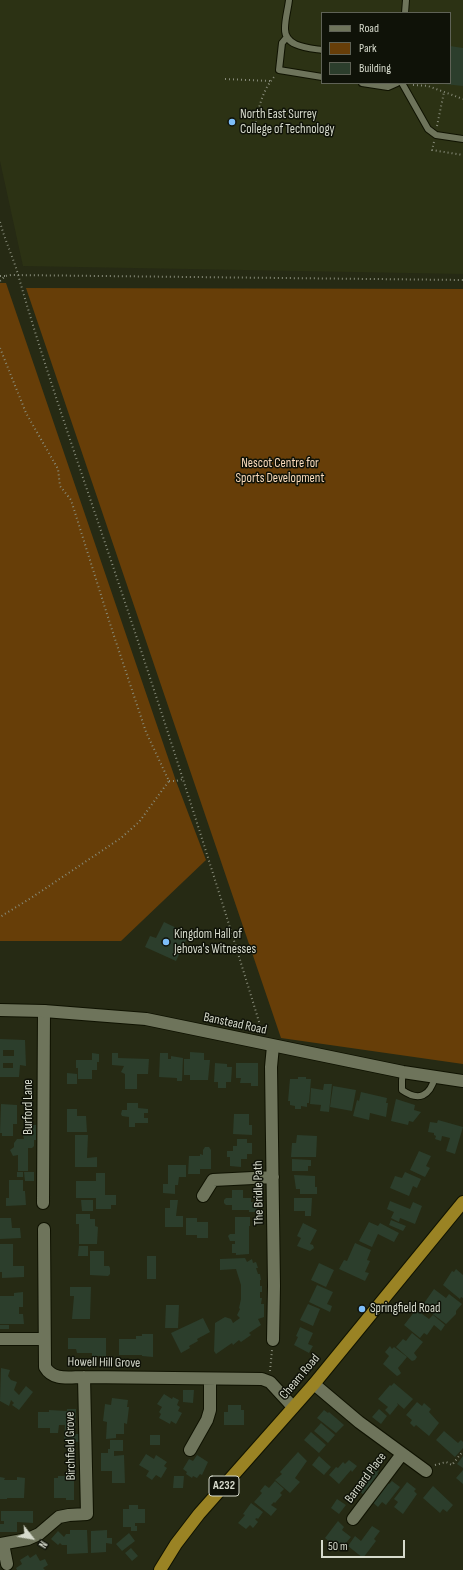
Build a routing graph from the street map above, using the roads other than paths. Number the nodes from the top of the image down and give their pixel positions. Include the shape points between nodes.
1 (289, 0) edge
2 (406, 0) edge
3 (405, 12) edge
4 (287, 37) junction
5 (321, 50) edge
6 (321, 77) edge
7 (368, 84) edge
8 (395, 84) edge
9 (403, 84) edge
10 (463, 139) edge
11 (0, 1010) edge
12 (44, 1011) junction
13 (273, 1046) junction
14 (403, 1072) junction
15 (435, 1077) junction
16 (463, 1081) edge
17 (273, 1177) junction
18 (203, 1196) dead end
19 (463, 1202) edge
20 (43, 1203) dead end
21 (44, 1229) dead end
22 (0, 1339) edge
23 (44, 1339) junction
24 (273, 1340) road end
25 (84, 1377) junction
26 (210, 1379) junction
27 (314, 1384) junction
28 (294, 1407) junction
29 (190, 1450) dead end
30 (402, 1454) junction
31 (426, 1471) road end
32 (353, 1519) dead end
33 (2, 1544) edge
34 (6, 1564) dead end
35 (160, 1570) edge

1 - 4 lane via 284,29
2 - 3 lane
4 - 5 lane via 300,47
4 - 6 lane via 282,43 280,70
7 - 8 lane via 388,87
9 - 10 lane via 428,129 436,135
11 - 12 street, Banstead Road
12 - 13 street, Banstead Road via 146,1019
12 - 20 street, Burford Lane
13 - 14 street, Banstead Road
13 - 17 street, The Bridle Path
14 - 15 street, Banstead Road
14 - 15 lane via 402,1090 408,1095 418,1097 425,1095 433,1086
15 - 16 street, Banstead Road
17 - 18 street via 213,1180
17 - 24 street, The Bridle Path
19 - 27 highway, Cheam Road / A232
21 - 23 street, Howell Hill Grove
22 - 23 street
23 - 25 street, Howell Hill Grove via 45,1367 49,1373 55,1376
25 - 26 street, Howell Hill Grove
25 - 33 street, Birchfield Grove via 87,1514 59,1517 39,1534
26 - 28 street, Howell Hill Grove via 262,1379 270,1382
26 - 29 street via 210,1410
27 - 28 highway, Cheam Road / A232
27 - 30 street
28 - 35 highway, Cheam Road / A232 via 195,1519
30 - 31 street
30 - 32 street, Barnard Place
33 - 34 street

